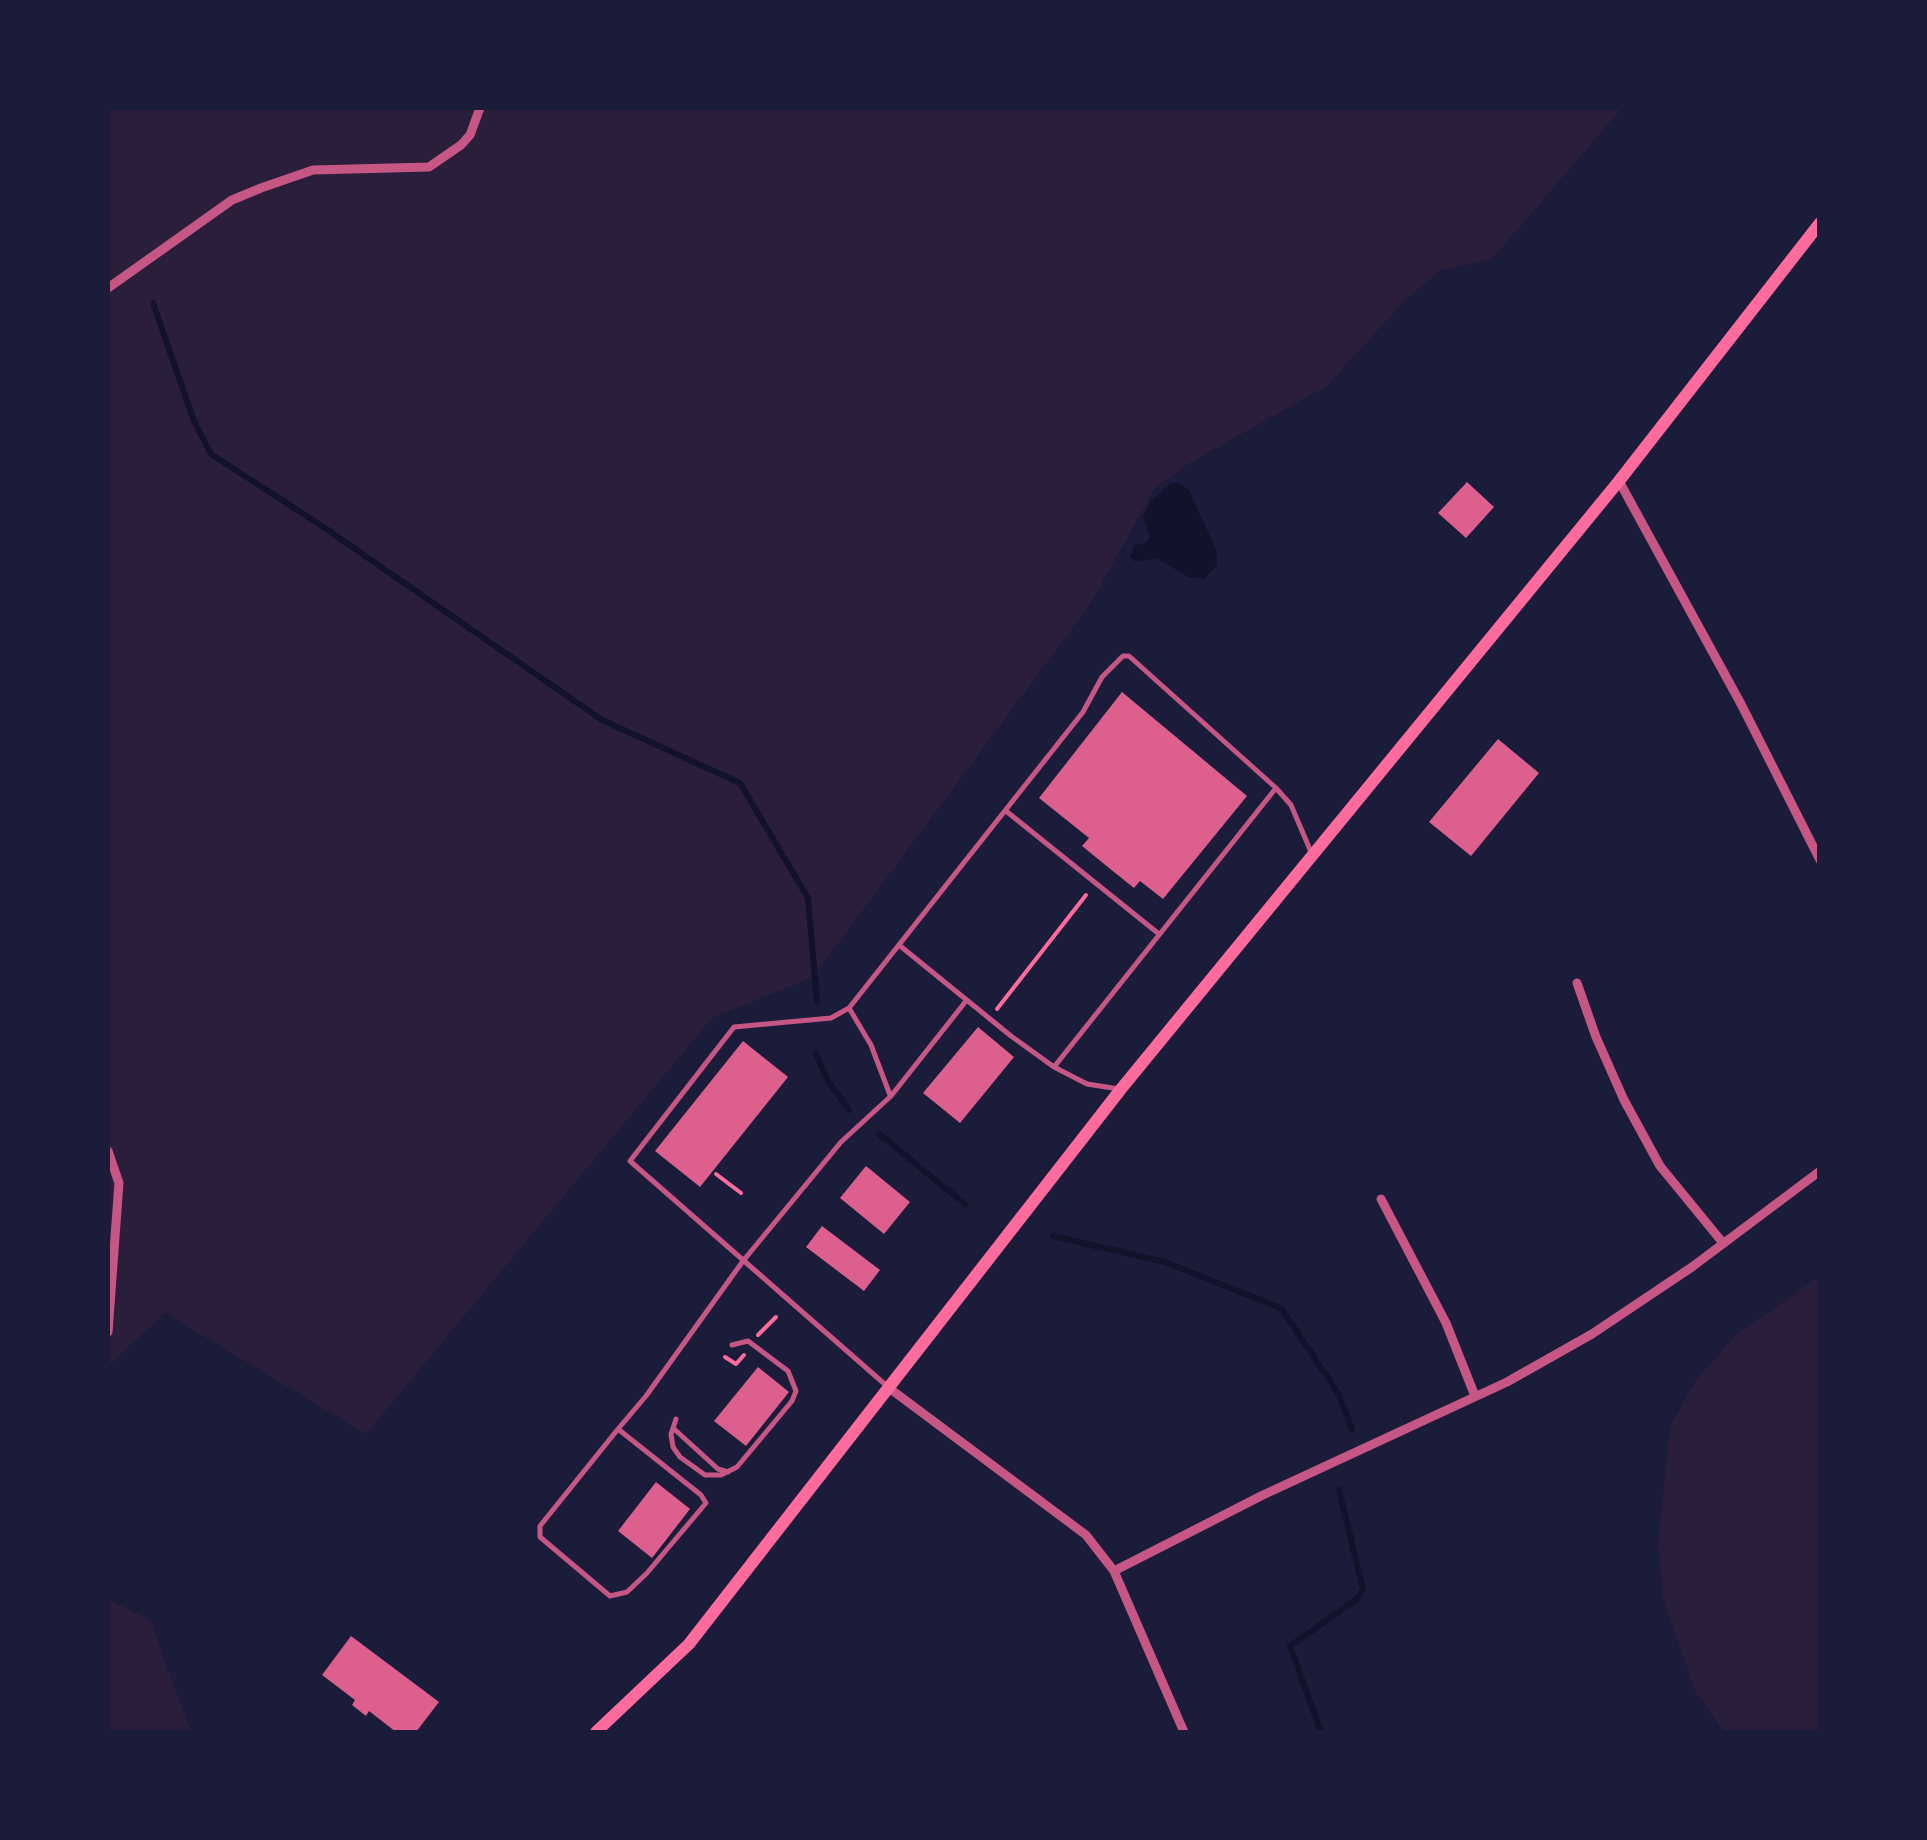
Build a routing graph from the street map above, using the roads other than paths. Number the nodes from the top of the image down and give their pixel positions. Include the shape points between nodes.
1 (480, 108) edge
2 (1820, 223) edge
3 (108, 288) edge
4 (1619, 480) junction
5 (1276, 788) junction
6 (1006, 810) junction
7 (1312, 854) junction
8 (1820, 860) edge
9 (1159, 934) junction
10 (899, 946) junction
11 (1577, 982) dead end
12 (966, 1001) junction
13 (849, 1008) junction
14 (1054, 1066) junction
15 (1121, 1089) junction
16 (891, 1096) junction
17 (108, 1151) edge
18 (1820, 1171) edge
19 (1381, 1198) dead end
20 (1723, 1243) junction
21 (743, 1260) junction
22 (108, 1332) edge
23 (732, 1345) dead end
24 (889, 1388) junction
25 (1475, 1396) junction
26 (676, 1419) dead end
27 (673, 1428) junction
28 (618, 1430) junction
29 (728, 1472) junction
30 (1114, 1571) junction
31 (1179, 1731) edge
32 (596, 1732) edge

1 - 3 street via 470,135 429,167 313,170 274,183 232,200
2 - 4 main road
4 - 7 main road
4 - 8 street
5 - 6 lane via 1124,656
5 - 7 lane via 1291,804
5 - 9 lane
6 - 9 lane
6 - 10 lane
7 - 15 main road
9 - 14 lane
10 - 12 lane
10 - 13 lane
11 - 20 street via 1617,1084 1660,1166
12 - 14 lane
12 - 16 lane
13 - 16 lane
13 - 21 lane via 831,1018 734,1028 630,1161
14 - 15 lane via 1086,1084
15 - 24 main road
16 - 21 lane via 840,1142
17 - 22 street via 119,1182
18 - 20 street
19 - 25 street via 1446,1322
20 - 25 street via 1592,1334
21 - 24 lane
21 - 28 lane
23 - 29 lane via 748,1342 788,1371 796,1391
24 - 30 street via 1086,1536
24 - 32 main road via 689,1644
25 - 30 street
26 - 27 lane
27 - 29 lane
27 - 29 lane via 673,1446 690,1466 705,1476
28 - 28 lane via 540,1526 540,1537 610,1596 627,1592 648,1573 706,1502
30 - 31 street

